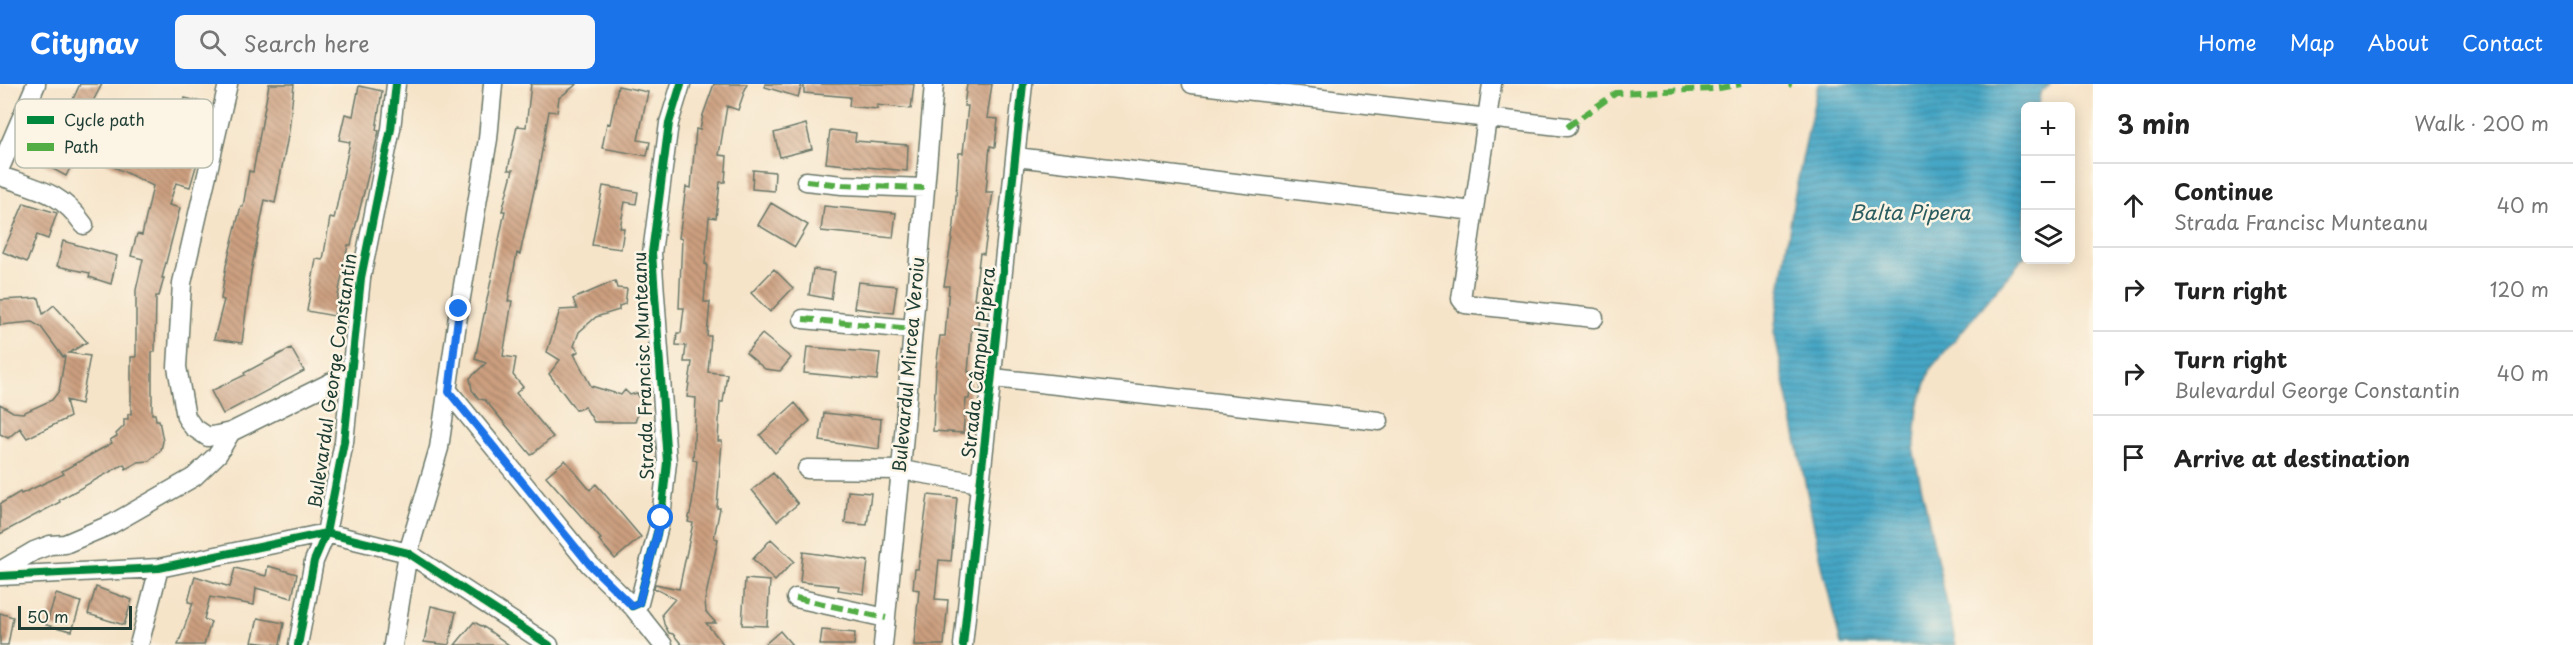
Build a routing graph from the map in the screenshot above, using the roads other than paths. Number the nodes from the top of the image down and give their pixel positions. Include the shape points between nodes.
1 (36, 84) edge
2 (228, 84) edge
3 (396, 84) edge
4 (494, 84) edge
5 (681, 84) edge
6 (934, 84) edge
7 (1023, 84) edge
8 (1192, 84) edge
9 (1492, 84) edge
10 (30, 99) edge
11 (1487, 118) junction
12 (1567, 127) dead end
13 (15, 133) edge
14 (213, 149) edge
15 (1016, 157) junction
16 (0, 168) edge
17 (209, 168) edge
18 (0, 176) edge
19 (806, 181) dead end
20 (924, 188) junction
21 (1474, 211) junction
22 (84, 225) dead end
23 (1594, 318) dead end
24 (803, 320) dead end
25 (912, 329) junction
26 (350, 373) junction
27 (994, 378) junction
28 (449, 392) junction
29 (1379, 421) dead end
30 (231, 432) junction
31 (807, 469) dead end
32 (901, 470) junction
33 (980, 483) junction
34 (326, 533) junction
35 (408, 553) junction
36 (159, 568) junction
37 (0, 574) edge
38 (796, 598) dead end
39 (632, 606) junction
40 (886, 618) junction
41 (139, 645) edge
42 (298, 645) edge
43 (393, 645) edge
44 (549, 645) edge
45 (663, 645) edge
46 (883, 645) edge
47 (963, 645) edge

1 - 10 street
2 - 14 street
3 - 26 street, Bulevardul George Constantin via 389,140 361,279
4 - 28 street
5 - 39 street, Strada Francisc Munteanu via 669,123 652,254 667,462 661,518 639,603
6 - 20 street, Bulevardul Mircea Veroiu
7 - 15 street, Strada Câmpul Pipera
8 - 11 street
9 - 11 street
11 - 12 street
11 - 21 street
13 - 16 street
15 - 21 street
15 - 27 street, Strada Câmpul Pipera
17 - 30 street via 182,283 177,367 186,417 193,428 208,437
18 - 22 street via 57,197 71,207
19 - 20 street
20 - 25 street, Bulevardul Mircea Veroiu
21 - 23 street via 1462,302
24 - 25 street
25 - 32 street, Bulevardul Mircea Veroiu
26 - 30 street
26 - 34 street, Bulevardul George Constantin via 344,442
27 - 29 street
27 - 33 street, Strada Câmpul Pipera
28 - 35 street via 439,448
28 - 39 street via 590,565
30 - 37 street via 218,454 194,477 89,536 34,550
31 - 32 street
32 - 33 street
32 - 40 street, Bulevardul Mircea Veroiu
33 - 47 street, Strada Câmpul Pipera
34 - 35 street
34 - 36 street
34 - 42 street, Bulevardul George Constantin via 314,561
35 - 43 street
35 - 44 street
36 - 37 street
36 - 41 street
38 - 40 street
39 - 45 street
40 - 46 street, Bulevardul Mircea Veroiu

